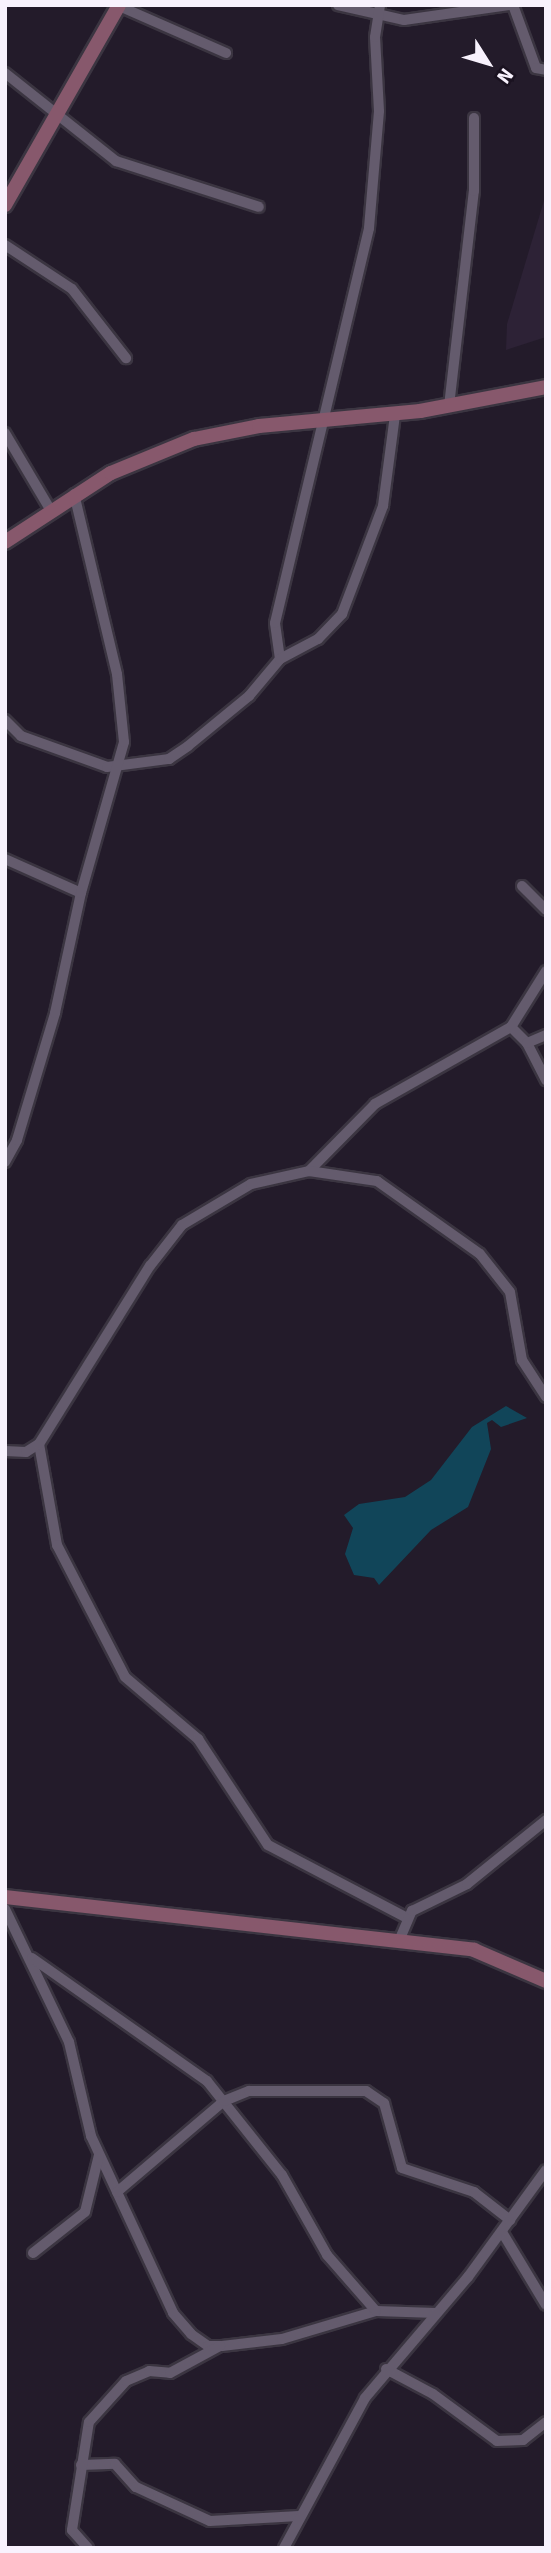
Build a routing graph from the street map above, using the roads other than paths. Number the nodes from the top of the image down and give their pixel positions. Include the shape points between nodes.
1 (338, 5) edge
2 (511, 5) edge
3 (119, 6) edge
4 (378, 11) edge
5 (226, 53) dead end
6 (546, 70) edge
7 (5, 73) edge
8 (56, 111) junction
9 (474, 118) dead end
10 (5, 205) edge
11 (259, 206) dead end
12 (5, 245) edge
13 (126, 358) dead end
14 (546, 387) edge
15 (449, 406) junction
16 (395, 415) junction
17 (324, 421) junction
18 (5, 433) edge
19 (74, 494) junction
20 (50, 509) junction
21 (5, 542) edge
22 (280, 659) junction
23 (5, 720) edge
24 (117, 766) junction
25 (5, 859) edge
26 (522, 886) dead end
27 (81, 893) junction
28 (546, 910) edge
29 (546, 971) edge
30 (510, 1027) junction
31 (546, 1035) edge
32 (527, 1043) junction
33 (546, 1080) edge
34 (5, 1162) edge
35 (309, 1171) junction
36 (546, 1397) edge
37 (38, 1444) junction
38 (5, 1451) edge
39 (546, 1820) edge
40 (5, 1896) edge
41 (5, 1909) edge
42 (405, 1917) junction
43 (399, 1941) junction
44 (31, 1958) junction
45 (546, 1981) edge
46 (224, 2101) junction
47 (99, 2155) junction
48 (546, 2170) edge
49 (117, 2192) junction
50 (510, 2220) junction
51 (502, 2232) junction
52 (33, 2253) dead end
53 (546, 2305) edge
54 (376, 2311) junction
55 (436, 2313) junction
56 (222, 2346) junction
57 (386, 2369) junction
58 (546, 2422) edge
59 (81, 2465) junction
60 (299, 2516) junction
61 (88, 2548) edge
62 (284, 2548) edge

1 - 4 street
2 - 4 street via 404,20
2 - 6 street via 536,68
3 - 5 street
3 - 8 street
4 - 17 street via 379,111 369,228
7 - 8 street
8 - 10 street
8 - 11 street via 130,168
9 - 15 street via 474,191
12 - 13 street via 72,289
14 - 15 street
15 - 16 street
16 - 17 street
16 - 22 street via 388,487 358,581 332,628
17 - 19 street via 259,426 181,443 139,458
17 - 22 street via 275,623
18 - 20 street
19 - 20 street
19 - 24 street via 122,703 124,742
20 - 21 street
22 - 24 street via 249,696 169,759
23 - 24 street via 21,736 66,755
24 - 27 street
25 - 27 street
26 - 28 street
27 - 34 street via 55,1013 17,1140
29 - 30 street
30 - 32 street
30 - 35 street via 375,1104
31 - 32 street
32 - 33 street
35 - 36 street via 377,1181 480,1254 510,1292 522,1360
35 - 37 street via 251,1184 182,1225 150,1265
37 - 38 street via 26,1452
37 - 42 street via 57,1545 125,1677 198,1739 268,1845
39 - 42 street via 467,1884 425,1902
40 - 43 street
41 - 44 street
42 - 43 street
43 - 45 street via 474,1950
44 - 46 street via 207,2081
44 - 47 street via 69,2042
46 - 49 street
46 - 50 street via 250,2091 376,2094 388,2115 402,2168 474,2192
46 - 54 street via 282,2175 327,2255
47 - 49 street
47 - 52 street via 85,2212
48 - 50 street
49 - 56 street via 180,2323 201,2343
50 - 51 street
51 - 53 street
51 - 55 street
54 - 55 street
54 - 56 street via 282,2339
55 - 57 street
56 - 59 street via 170,2373 149,2371 125,2381 89,2422
57 - 58 street via 433,2394 497,2441 523,2440
57 - 60 street via 337,2442
59 - 60 street via 115,2464 136,2487 211,2521
59 - 61 street via 72,2530
60 - 62 street

